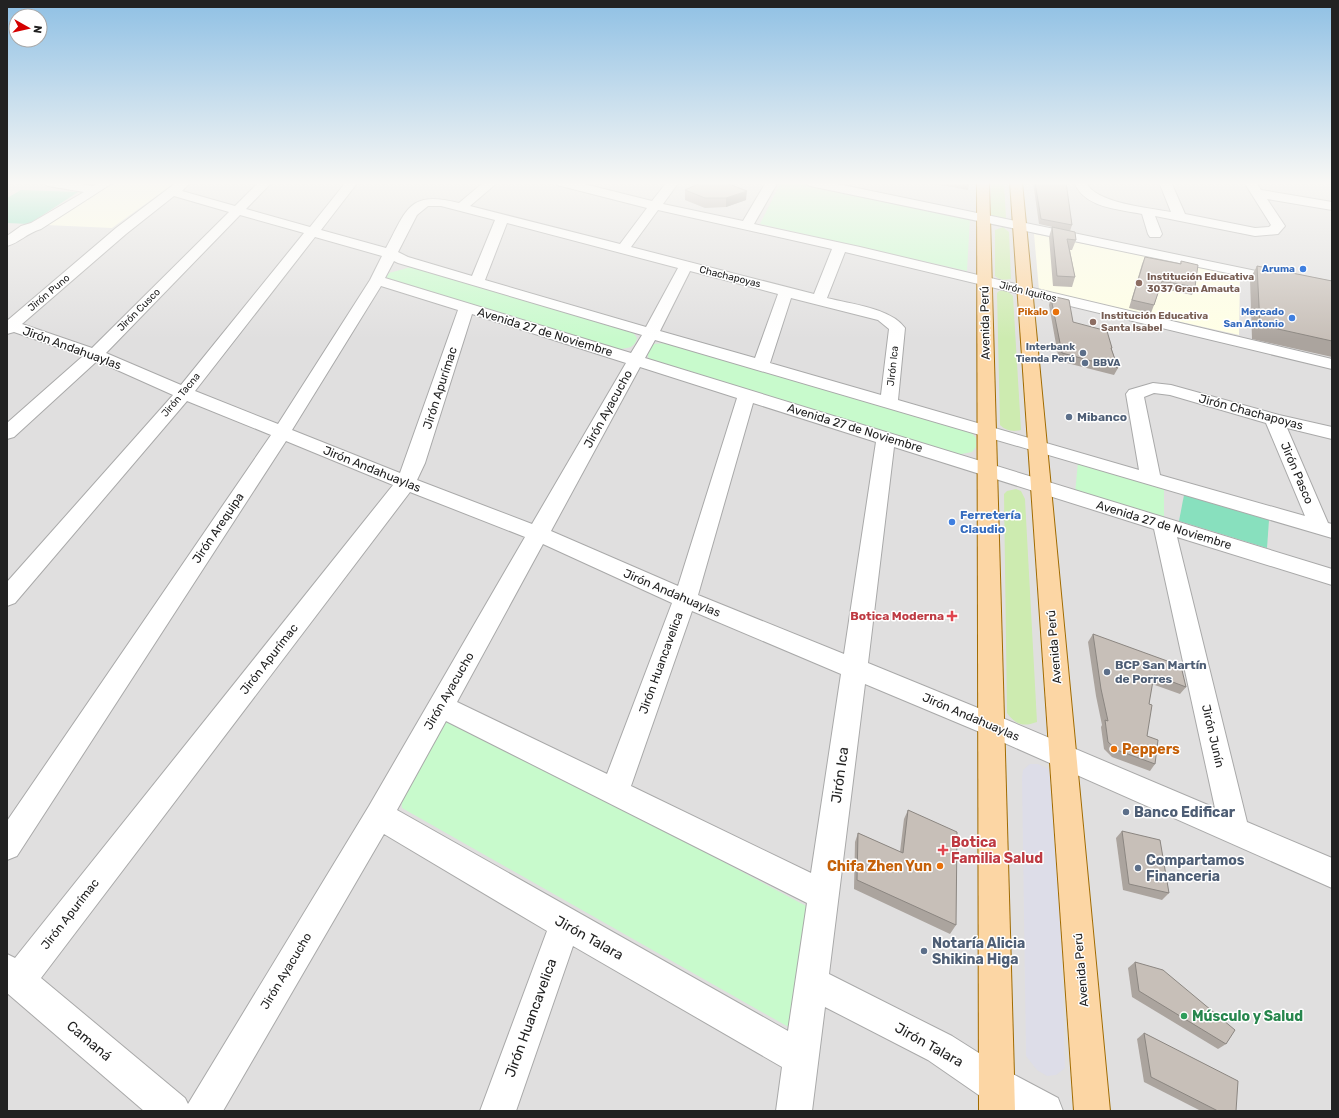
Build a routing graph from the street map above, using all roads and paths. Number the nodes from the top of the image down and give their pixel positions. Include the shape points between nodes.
1 (18, 234) edge
2 (117, 234) edge
3 (214, 234) edge
4 (311, 234) edge
5 (321, 234) edge
6 (401, 234) edge
7 (496, 234) edge
8 (567, 234) edge
9 (634, 234) edge
10 (780, 234) edge
11 (983, 234) edge
12 (1021, 234) edge
13 (1060, 234) edge
14 (7, 242) edge
15 (840, 247) junction
16 (623, 249) junction
17 (391, 254) junction
18 (686, 266) junction
19 (1267, 277) junction
20 (377, 280) junction
21 (984, 281) junction
22 (477, 282) junction
23 (1332, 285) edge
24 (786, 291) junction
25 (1025, 291) junction
26 (1332, 291) edge
27 (819, 300) junction
28 (466, 308) junction
29 (8, 326) edge
30 (897, 328) joint
31 (651, 333) junction
32 (96, 354) junction
33 (635, 360) junction
34 (761, 365) junction
35 (1329, 368) edge
36 (184, 392) junction
37 (747, 395) junction
38 (889, 403) junction
39 (1274, 419) junction
40 (282, 432) junction
41 (986, 432) junction
42 (7, 433) edge
43 (1332, 433) edge
44 (886, 438) junction
45 (1038, 447) junction
46 (987, 470) junction
47 (1151, 479) junction
48 (406, 483) junction
49 (1041, 487) junction
50 (1164, 524) junction
51 (1326, 530) edge
52 (538, 534) junction
53 (1332, 577) edge
54 (7, 597) edge
55 (684, 599) junction
56 (854, 668) junction
57 (441, 706) junction
58 (991, 725) junction
59 (1063, 757) junction
60 (615, 792) junction
61 (379, 815) junction
62 (1234, 831) junction
63 (7, 846) edge
64 (1332, 873) edge
65 (823, 895) junction
66 (565, 924) junction
67 (12, 976) edge
68 (812, 982) junction
69 (801, 1058) junction
70 (996, 1098) edge
71 (172, 1111) edge
72 (203, 1111) edge
73 (498, 1111) edge
74 (794, 1111) edge
75 (1044, 1111) edge
76 (1092, 1111) edge

1 - 14 street
2 - 29 street, Jirón Puno
3 - 32 street, Jirón Cusco
4 - 36 street, Jirón Tacna
5 - 17 street
6 - 17 street, Jirón Arequipa
7 - 22 street
8 - 16 street, Chachapoyas
9 - 16 street
10 - 15 street, Jirón Iquitos
11 - 21 main road, Avenida Perú
12 - 25 main road, Avenida Perú
13 - 19 street
15 - 21 street, Jirón Iquitos
15 - 27 street
16 - 18 street, Chachapoyas
17 - 20 street, Jirón Arequipa
17 - 22 street
18 - 24 street, Chachapoyas
18 - 31 street, Jirón Ayacucho
19 - 23 street via 1304,285
19 - 26 street
20 - 28 street, Avenida 27 de Noviembre
20 - 40 street, Jirón Arequipa
21 - 25 street, Jirón Iquitos
21 - 41 main road, Avenida Perú
22 - 31 street
24 - 27 street, Chachapoyas
24 - 34 street
25 - 35 street, Jirón Iquitos
25 - 45 main road, Avenida Perú
27 - 30 street, Chachapoyas via 883,317
28 - 33 street, Avenida 27 de Noviembre
28 - 48 street, Jirón Apurímac via 416,463
29 - 32 street, Jirón Andahuaylas
30 - 38 street, Jirón Ica
31 - 33 street, Jirón Ayacucho
31 - 34 street
32 - 36 street, Jirón Andahuaylas
32 - 42 street, Jirón Cusco
33 - 37 street, Avenida 27 de Noviembre
33 - 52 street, Jirón Ayacucho
34 - 38 street
36 - 40 street, Jirón Andahuaylas
36 - 54 street, Jirón Tacna
37 - 44 street, Avenida 27 de Noviembre
37 - 55 street, Jirón Huancavelica
38 - 41 street
39 - 43 street, Jirón Chachapoyas
39 - 47 street, Jirón Chachapoyas via 1171,390 1153,388 1135,394
39 - 51 street, Jirón Pasco
40 - 48 street, Jirón Andahuaylas
40 - 63 street, Jirón Arequipa
41 - 45 street
41 - 46 main road, Avenida Perú
44 - 46 street, Avenida 27 de Noviembre
44 - 56 street, Jirón Ica
45 - 47 street
45 - 49 main road, Avenida Perú
46 - 49 street, Avenida 27 de Noviembre
46 - 58 main road, Avenida Perú
47 - 51 street
48 - 52 street, Jirón Andahuaylas
48 - 67 street, Jirón Apurímac
49 - 50 street, Avenida 27 de Noviembre
49 - 59 main road, Avenida Perú
50 - 53 street, Avenida 27 de Noviembre
50 - 62 street, Jirón Junín
52 - 55 street, Jirón Andahuaylas
52 - 57 street, Jirón Ayacucho
55 - 56 street, Jirón Andahuaylas
55 - 60 street, Jirón Huancavelica
56 - 58 street, Jirón Andahuaylas
56 - 65 street, Jirón Ica
57 - 60 street
57 - 61 street, Jirón Ayacucho
58 - 59 street, Jirón Andahuaylas
58 - 70 main road, Avenida Perú
59 - 62 street, Jirón Andahuaylas
59 - 76 main road, Avenida Perú
60 - 65 street
61 - 66 street, Jirón Talara
61 - 72 street, Jirón Ayacucho
62 - 64 street, Jirón Andahuaylas
65 - 68 street, Jirón Ica
66 - 69 street, Jirón Talara
66 - 73 street, Jirón Huancavelica
67 - 71 street, Camaná
68 - 69 street, Jirón Ica
68 - 70 street, Jirón Talara via 940,1048
69 - 74 street, Jirón Ica
70 - 75 street, Jirón Talara

